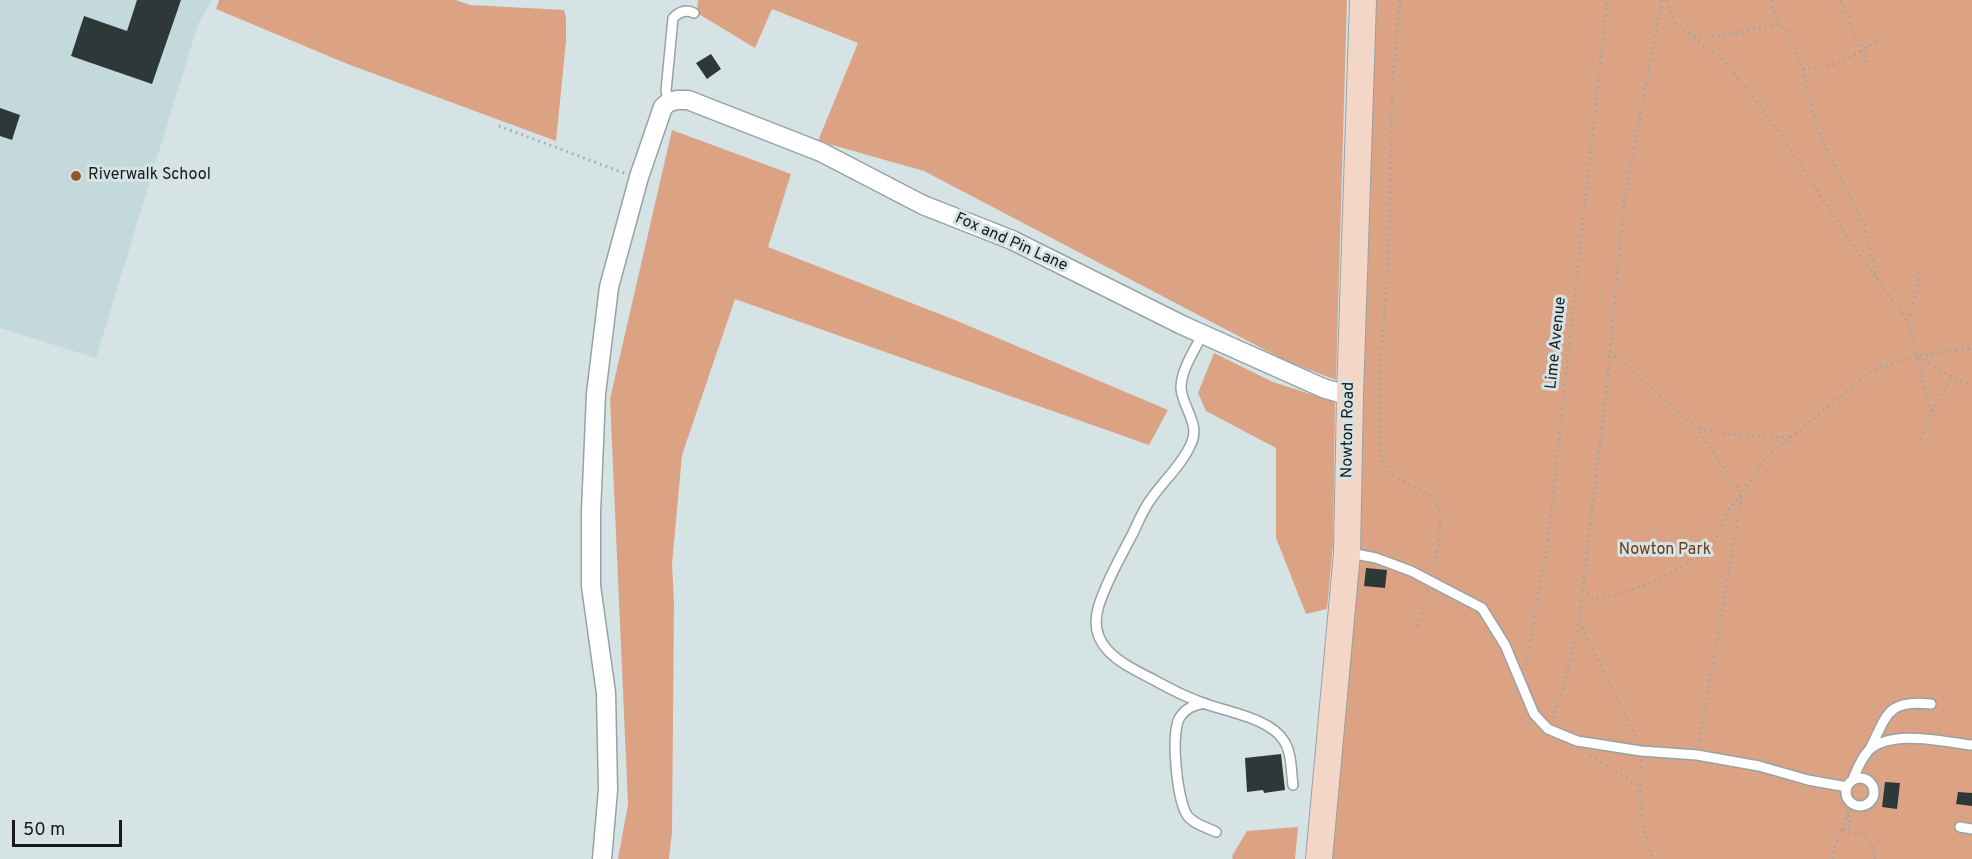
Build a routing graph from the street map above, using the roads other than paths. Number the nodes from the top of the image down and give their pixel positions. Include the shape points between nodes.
1 (1363, 0) edge
2 (694, 13) dead end
3 (669, 102) junction
4 (1203, 333) junction
5 (1350, 396) junction
6 (1347, 553) junction
7 (1178, 693) junction
8 (1204, 703) junction
9 (1931, 704) dead end
10 (1181, 716) junction
11 (1972, 745) edge
12 (1870, 749) junction
13 (1853, 779) junction
14 (1293, 785) dead end
15 (1846, 787) junction
16 (1960, 827) dead end
17 (1972, 829) edge
18 (1216, 832) dead end
19 (602, 859) edge
20 (1319, 859) edge

1 - 5 street, Nowton Road
2 - 3 lane via 679,12 673,18 666,91
3 - 4 street, Fox and Pin Lane via 688,100 821,152 923,205 1012,240
3 - 19 street via 663,107 641,172 609,287 596,394 591,586 606,693 608,790
4 - 5 street, Fox and Pin Lane via 1323,388
4 - 7 lane via 1184,371 1181,387 1192,421 1193,441 1149,500 1099,604 1096,620 1099,636 1115,659
5 - 6 street, Nowton Road
6 - 15 lane via 1376,558 1411,572 1482,608 1505,645 1534,714 1548,729 1577,741 1697,755
6 - 20 street, Nowton Road
7 - 8 lane
7 - 10 lane via 1182,699
8 - 10 lane via 1194,705
8 - 14 lane via 1269,726 1284,740 1289,752
9 - 12 lane via 1899,704 1888,713
10 - 18 lane via 1175,735 1181,799 1188,816
11 - 12 lane via 1904,738
12 - 13 lane
13 - 15 lane
13 - 15 lane via 1867,779 1875,790 1873,799 1856,806 1846,796
16 - 17 lane

